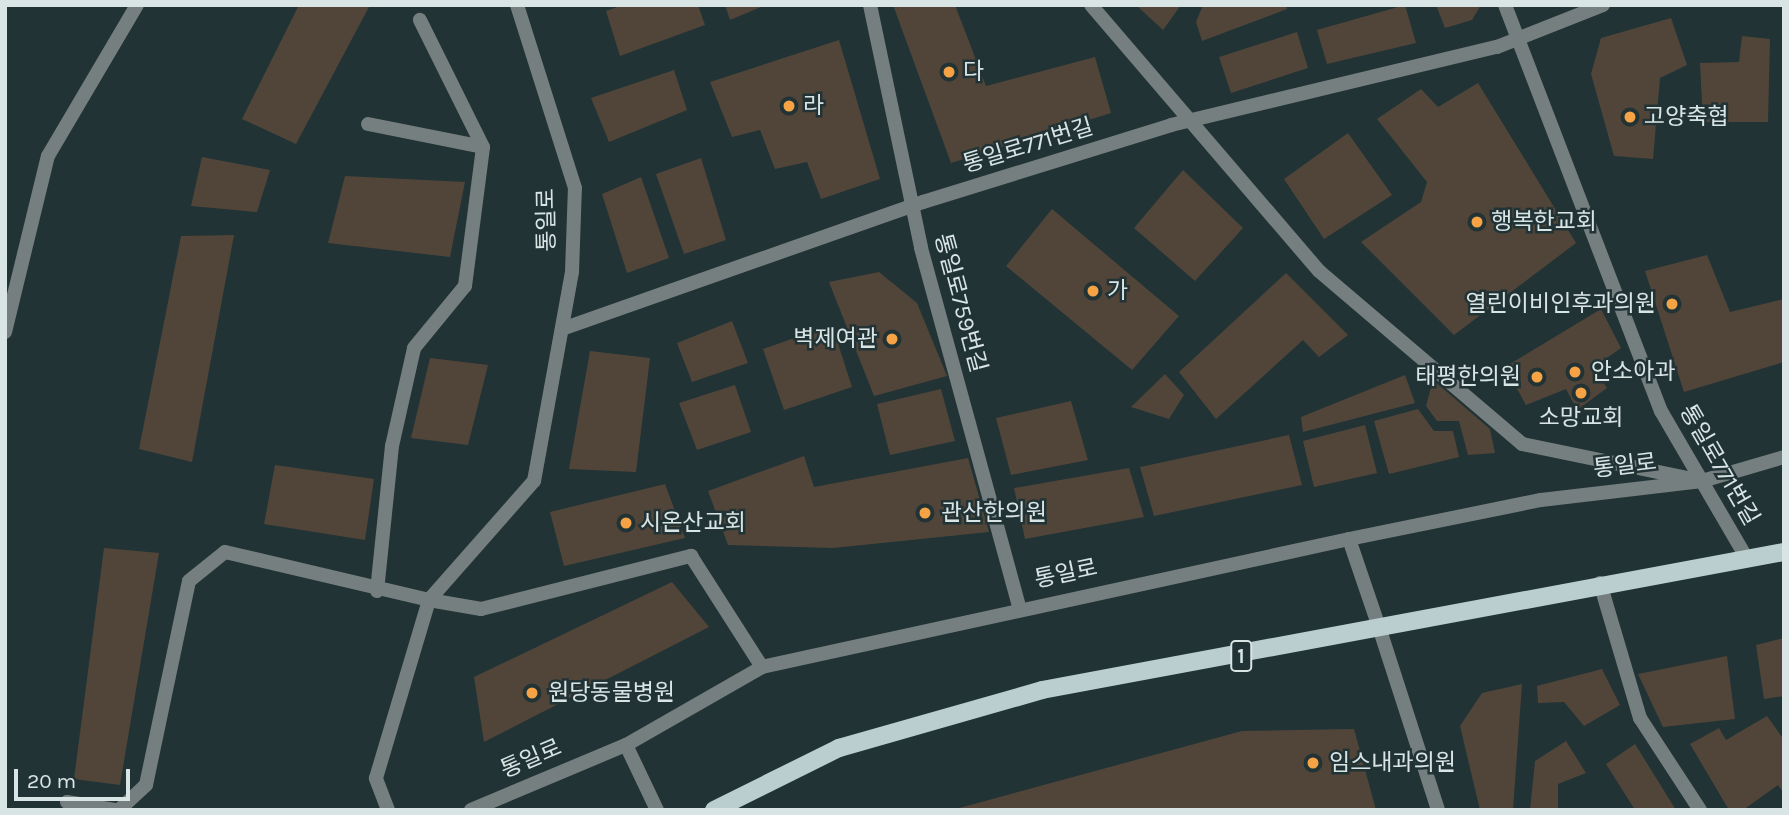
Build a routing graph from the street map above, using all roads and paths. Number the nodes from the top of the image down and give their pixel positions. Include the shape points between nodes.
1 (137, 5) edge
2 (517, 5) edge
3 (870, 5) edge
4 (1091, 5) edge
5 (1505, 5) edge
6 (1603, 5) edge
7 (420, 20) dead end
8 (1516, 40) junction
9 (1193, 121) junction
10 (368, 124) dead end
11 (483, 147) junction
12 (911, 206) junction
13 (562, 329) junction
14 (5, 332) edge
15 (1784, 457) edge
16 (1702, 481) junction
17 (1349, 539) junction
18 (1784, 552) edge
19 (1747, 559) junction
20 (1600, 583) junction
21 (377, 591) junction
22 (429, 600) junction
23 (1020, 609) junction
24 (1378, 624) junction
25 (762, 667) junction
26 (626, 745) junction
27 (67, 802) dead end
28 (118, 810) edge
29 (388, 810) edge
30 (471, 810) edge
31 (657, 810) edge
32 (714, 810) edge
33 (1438, 810) edge
34 (1700, 810) edge

1 - 14 street via 48,156
2 - 13 street, 통일로 via 575,188 572,272
3 - 12 street, 통일로759번길
4 - 9 street, 통일로
5 - 8 street, 통일로771번길
6 - 8 street, 통일로771번길
7 - 11 street
8 - 9 street, 통일로771번길
8 - 16 street, 통일로771번길 via 1661,411
9 - 12 street, 통일로771번길
9 - 16 street, 통일로 via 1319,271 1522,444
10 - 11 street
11 - 21 street via 465,286 414,348 392,446
12 - 13 street, 통일로771번길
12 - 23 street, 통일로759번길
13 - 22 street, 통일로 via 534,481
15 - 16 street, 통일로
16 - 17 street, 통일로 via 1541,500
16 - 19 street, 통일로771번길
17 - 23 street, 통일로
17 - 24 street
18 - 19 main road, 1
19 - 20 main road, 1
20 - 24 main road, 1
20 - 34 street via 1640,718
21 - 22 street
21 - 28 street via 225,552 189,581 146,785
22 - 25 street via 481,609 691,556
22 - 29 street, 통일로 via 376,778
23 - 25 street, 통일로
24 - 32 main road, 1 via 1029,694 839,748
24 - 33 street
25 - 26 street, 통일로
26 - 30 street, 통일로
26 - 31 street
27 - 28 street

